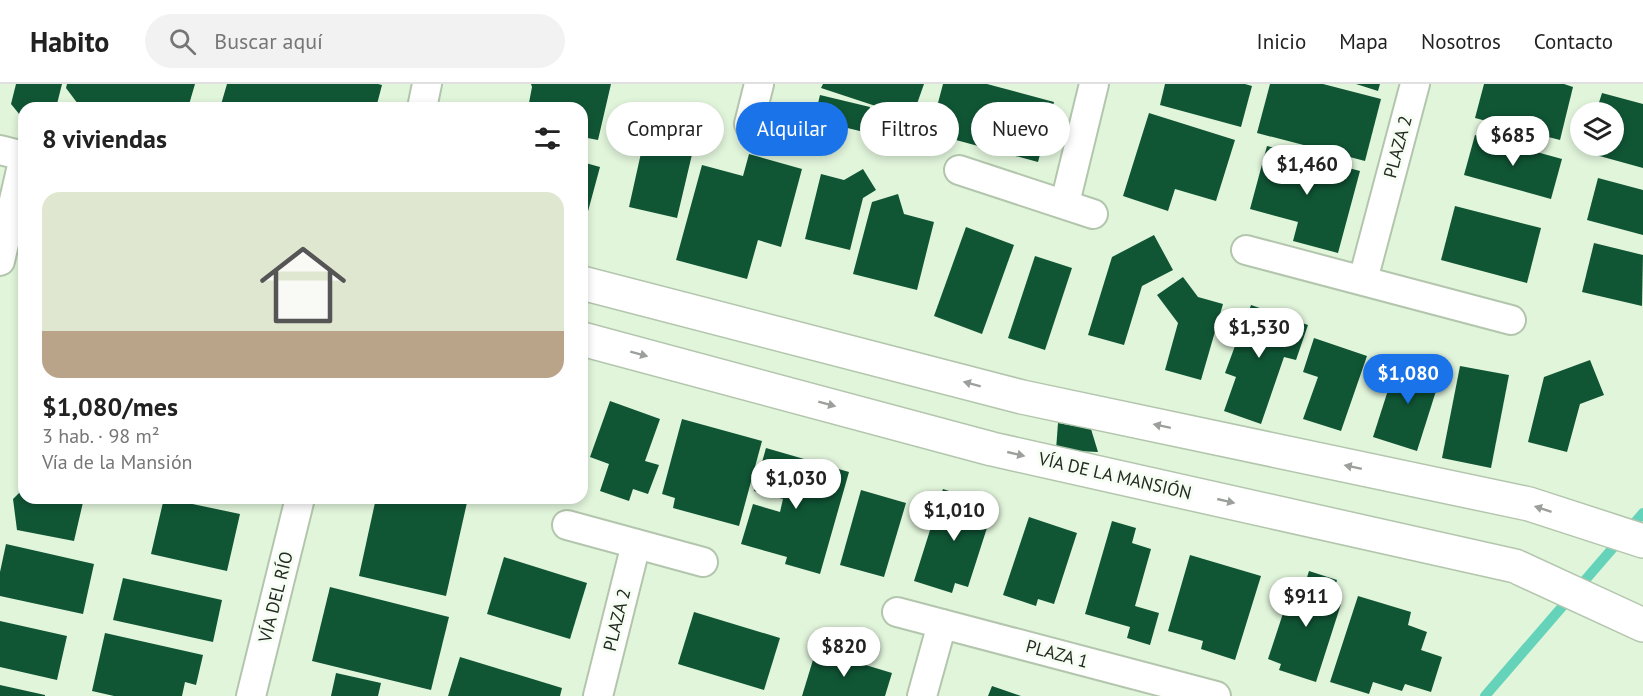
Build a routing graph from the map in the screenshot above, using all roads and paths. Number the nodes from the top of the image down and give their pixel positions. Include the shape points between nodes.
1 (427, 84) edge
2 (759, 84) edge
3 (1094, 84) edge
4 (1415, 84) edge
5 (423, 102) edge
6 (754, 102) edge
7 (0, 150) edge
8 (18, 154) edge
9 (959, 170) dead end
10 (18, 182) edge
11 (1065, 203) junction
12 (1093, 214) dead end
13 (1246, 250) dead end
14 (0, 261) edge
15 (1363, 280) junction
16 (588, 285) edge
17 (1511, 320) dead end
18 (588, 341) edge
19 (299, 504) edge
20 (567, 525) dead end
21 (1643, 541) edge
22 (636, 544) junction
23 (703, 562) dead end
24 (897, 612) dead end
25 (942, 624) junction
26 (1643, 625) edge
27 (251, 696) edge
28 (598, 696) edge
29 (922, 696) edge
30 (1216, 696) edge

1 - 5 street
2 - 6 street
3 - 11 street
4 - 15 street, PLAZA 2
7 - 8 street
9 - 11 street
10 - 14 street
11 - 12 street
13 - 15 street
15 - 17 street
21 -> 16 street via 1528,504 1022,397
18 -> 26 street, VÍA DE LA MANSIÓN via 992,448 1515,566
19 - 27 street, VÍA DEL RÍO
20 - 22 street
22 - 23 street
22 - 28 street, PLAZA 2
24 - 25 street, PLAZA 1
25 - 29 street
25 - 30 street, PLAZA 1

